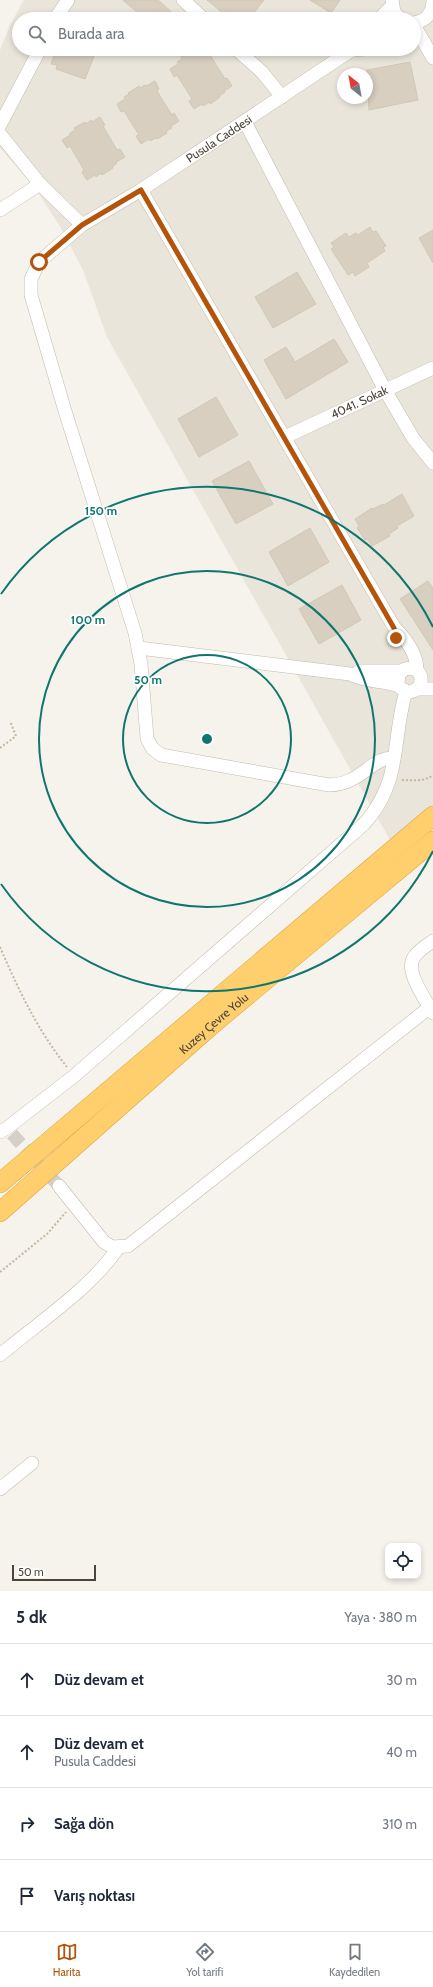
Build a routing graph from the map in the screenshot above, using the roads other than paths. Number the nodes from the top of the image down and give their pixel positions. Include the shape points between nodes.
1 (68, 0) edge
2 (183, 0) edge
3 (392, 3) edge
4 (433, 9) edge
5 (60, 12) edge
6 (196, 12) edge
7 (385, 12) edge
8 (421, 20) edge
9 (421, 37) edge
10 (36, 56) edge
11 (244, 56) edge
12 (346, 56) edge
13 (433, 58) edge
14 (282, 97) junction
15 (245, 122) junction
16 (0, 125) edge
17 (0, 134) edge
18 (40, 184) junction
19 (141, 190) junction
20 (0, 210) edge
21 (82, 225) junction
22 (433, 368) edge
23 (385, 390) junction
24 (285, 437) junction
25 (433, 463) edge
26 (138, 648) junction
27 (411, 671) junction
28 (350, 674) junction
29 (433, 674) edge
30 (433, 688) edge
31 (408, 689) junction
32 (394, 758) junction
33 (433, 816) edge
34 (433, 841) edge
35 (433, 940) edge
36 (431, 1010) edge
37 (6, 1131) edge
38 (0, 1183) edge
39 (59, 1186) tunnel mouth
40 (0, 1212) edge
41 (118, 1248) junction
42 (0, 1354) edge
43 (32, 1463) dead end
44 (0, 1489) edge

1 - 5 street
2 - 6 street
3 - 7 street
4 - 8 street
9 - 13 street
10 - 16 street
11 - 14 street via 262,72
12 - 14 street, Pusula Caddesi
14 - 15 street, Pusula Caddesi
15 - 19 street, Pusula Caddesi
15 - 23 street
17 - 18 street
18 - 20 street
18 - 21 street
19 - 21 street, Pusula Caddesi
19 - 24 street
21 - 26 street, Pusula Caddesi via 39,262 31,279 30,295 131,618
22 - 23 street, 4041. Sokak
23 - 24 street, 4041. Sokak
23 - 25 street via 413,438
24 - 27 street via 394,628 402,635 414,656 417,662
26 - 28 street
26 - 32 street, Pusula Caddesi via 147,738 152,748 161,755 329,785 347,783 382,760
27 - 28 street via 357,671
27 - 29 street
27 - 31 street via 398,678
27 - 31 street via 422,681
28 - 31 street via 356,678
30 - 31 street
31 - 32 street
32 - 37 street via 391,779 382,801 364,824 74,1076
33 - 38 highway, Kuzey Çevre Yolu
34 - 40 highway, Kuzey Çevre Yolu via 215,1022
35 - 36 street via 415,956 411,968
36 - 41 street via 133,1244
39 - 41 street via 104,1242
41 - 42 street via 85,1285
43 - 44 street

